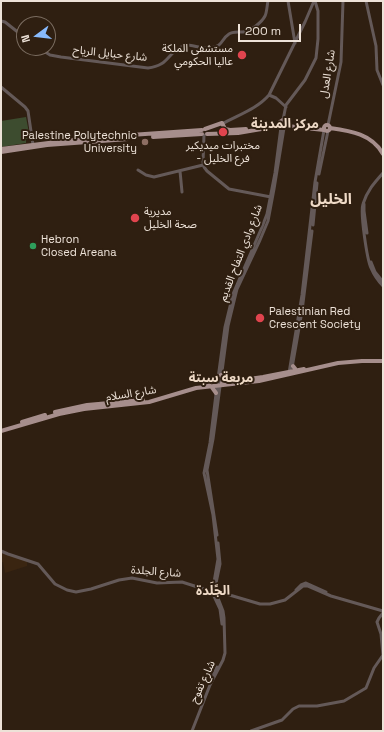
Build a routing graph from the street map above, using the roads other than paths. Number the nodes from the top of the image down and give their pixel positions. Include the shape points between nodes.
1 (268, 1) edge
2 (288, 1) edge
3 (315, 1) edge
4 (343, 1) edge
5 (366, 1) edge
6 (1, 21) edge
7 (16, 30) edge
8 (295, 43) junction
9 (54, 56) edge
10 (1, 87) edge
11 (383, 87) edge
12 (269, 95) junction
13 (286, 107) junction
14 (222, 123) junction
15 (283, 125) junction
16 (327, 128) junction
17 (205, 132) junction
18 (33, 146) junction
19 (1, 149) edge
20 (1, 152) edge
21 (383, 154) edge
22 (204, 165) junction
23 (138, 170) dead end
24 (180, 171) junction
25 (383, 175) edge
26 (182, 192) dead end
27 (271, 198) junction
28 (383, 282) edge
29 (383, 286) edge
30 (383, 359) edge
31 (293, 366) junction
32 (297, 371) junction
33 (290, 373) junction
34 (220, 376) junction
35 (226, 382) junction
36 (218, 384) junction
37 (210, 385) junction
38 (216, 393) junction
39 (1, 430) edge
40 (1, 551) edge
41 (214, 590) junction
42 (383, 611) edge
43 (191, 731) edge
44 (251, 731) edge

1 - 9 street, شارع حبايل الرياح via 265,16 246,32 231,32 221,45 212,48 204,49 191,44 180,47 155,67
2 - 8 street
3 - 8 street
3 - 13 street via 318,11 316,58 305,80
4 - 16 street, شارع العدل via 341,62
5 - 11 street via 376,46 376,70
6 - 7 street
8 - 12 street
10 - 18 street via 28,111
12 - 13 street
12 - 14 street via 249,111
13 - 15 street, شارع وادي التفاح القديم
14 - 15 main road via 228,130
14 - 17 main road
15 - 16 main road
15 - 17 main road via 238,133
15 - 27 street, شارع وادي التفاح القديم
16 - 21 main road via 342,129 363,136 378,146
16 - 31 street via 317,182
16 - 33 street via 315,182
17 - 18 main road
17 - 18 main road via 88,138
17 - 22 street
18 - 19 main road
18 - 20 main road
22 - 24 street
22 - 27 street via 206,170 229,189
23 - 24 street via 154,177
24 - 26 street
25 - 28 street via 372,189 364,211 370,259 375,272
25 - 29 street via 369,190 362,208 368,261
27 - 34 street, شارع وادي التفاح القديم via 264,232 235,296
30 - 32 main road, شارع السلام via 338,361
30 - 33 main road, شارع السلام via 338,363
31 - 32 main road
31 - 33 street
32 - 33 main road, شارع السلام
33 - 35 main road, شارع السلام
33 - 36 main road, شارع السلام via 259,381
34 - 35 main road
34 - 36 street, شارع وادي التفاح القديم
34 - 37 main road
35 - 36 main road, شارع السلام
36 - 37 main road, شارع السلام
36 - 38 street
36 - 41 street via 213,439 207,470 220,556 220,568
37 - 38 main road
37 - 39 main road, شارع السلام via 149,402 84,409
38 - 41 street via 204,473 218,559
40 - 41 street, شارع الجلدة via 38,564 56,584 76,592 132,578 157,584 182,582
41 - 42 street via 252,602 266,602 281,600 306,583
41 - 43 street via 222,617 223,654
42 - 44 street via 377,622 383,655 374,668 366,688 344,701 299,706 282,720

